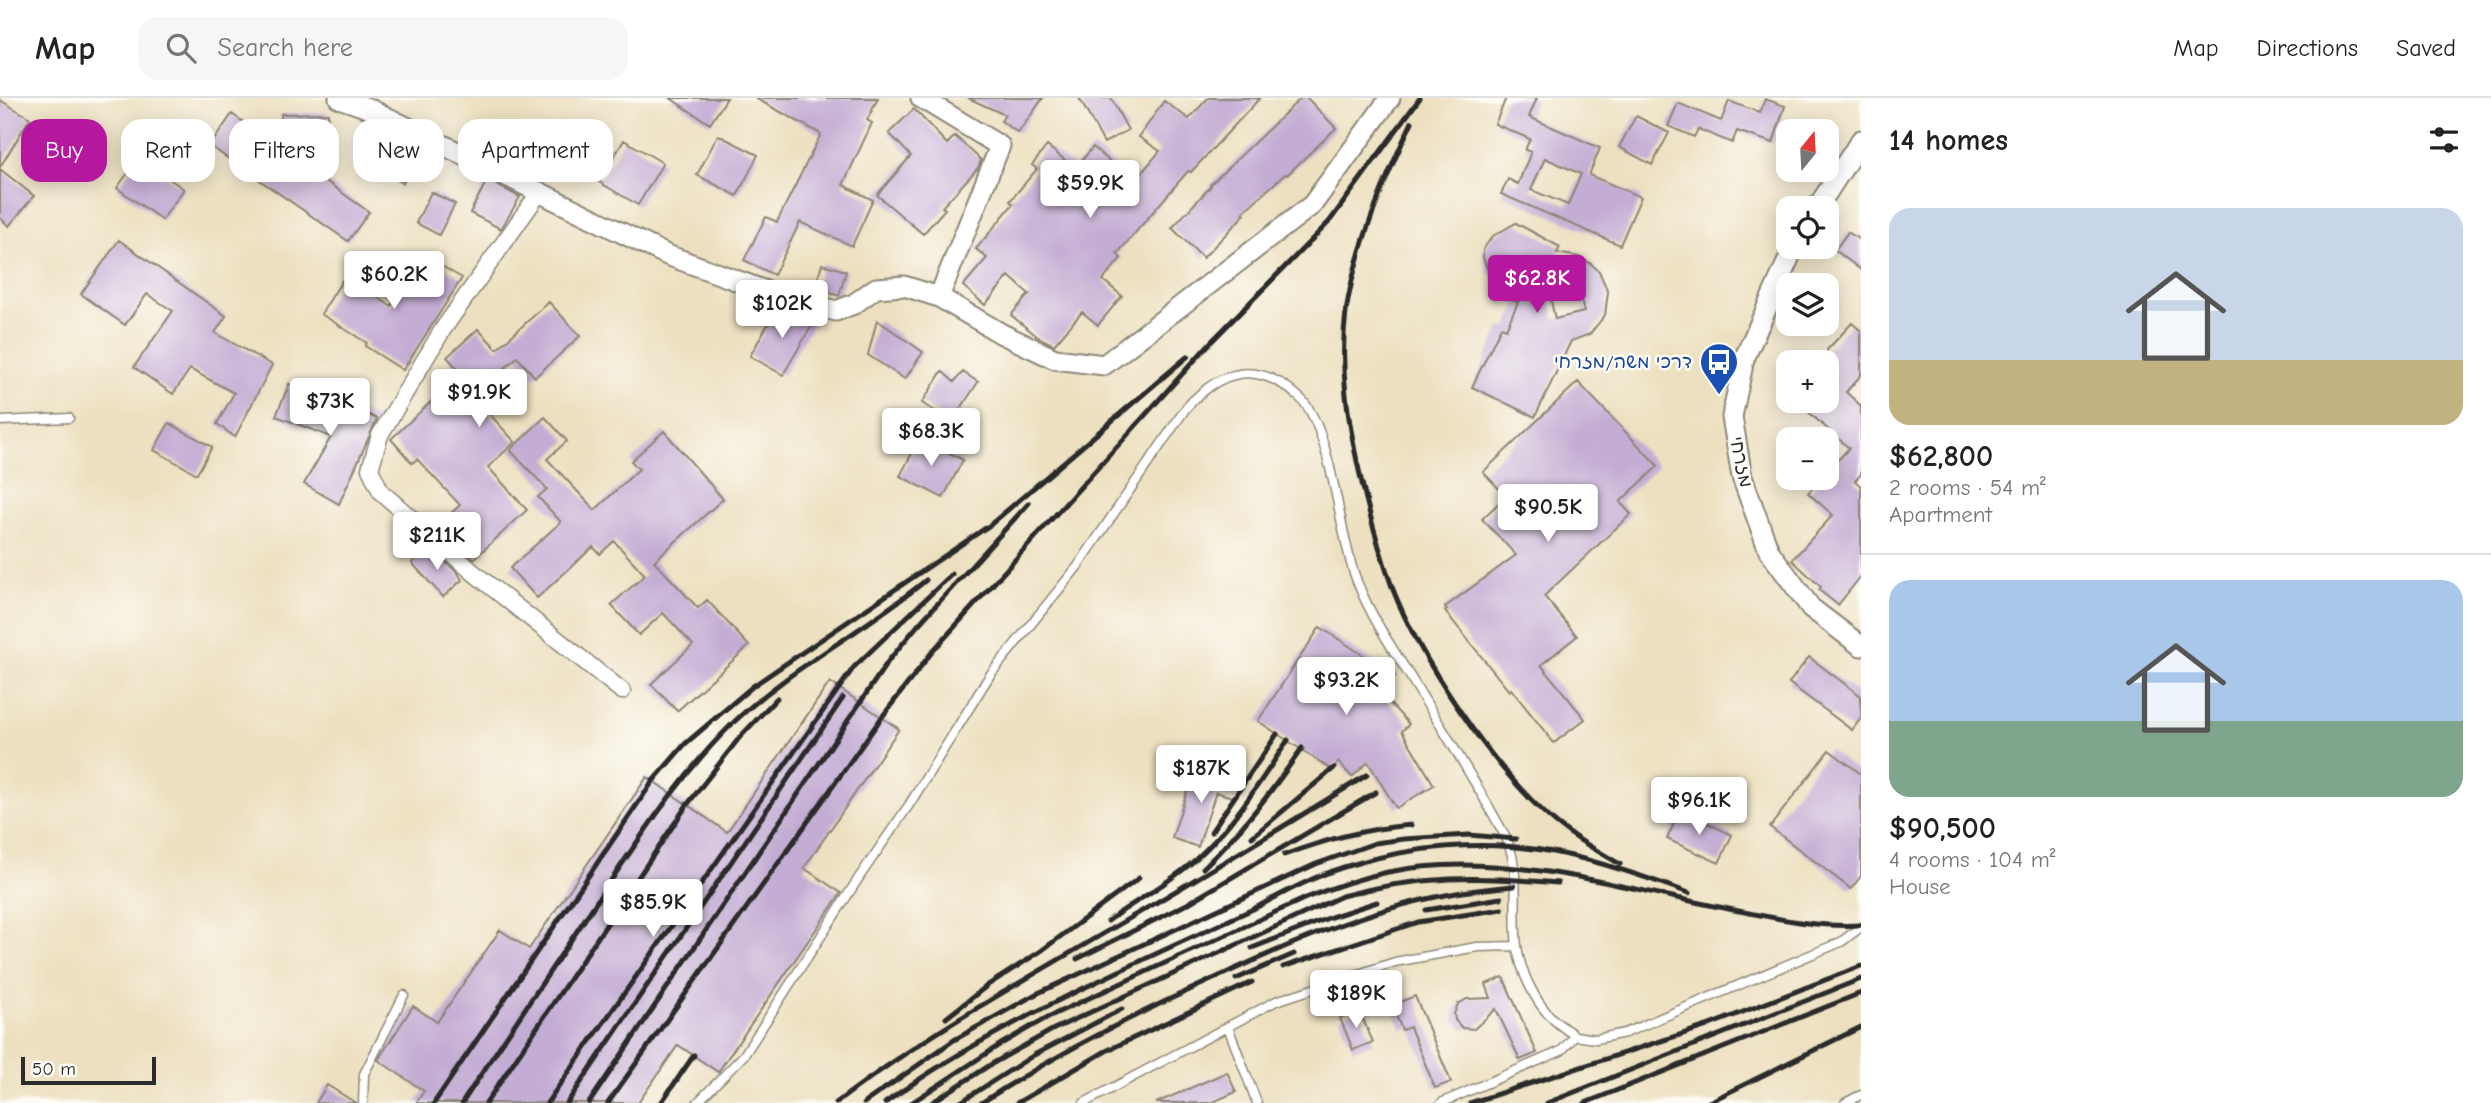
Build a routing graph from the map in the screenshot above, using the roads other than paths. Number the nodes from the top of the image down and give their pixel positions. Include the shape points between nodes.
1 (340, 98) edge
2 (921, 98) edge
3 (1390, 98) edge
4 (1861, 140) edge
5 (539, 193) junction
6 (1825, 196) edge
7 (1789, 259) edge
8 (939, 297) junction
9 (69, 418) dead end
10 (0, 421) edge
11 (1861, 646) edge
12 (622, 691) dead end
13 (1861, 927) edge
14 (1517, 946) junction
15 (404, 995) dead end
16 (1228, 1027) junction
17 (1575, 1036) junction
18 (1861, 1095) edge
19 (363, 1103) edge
20 (697, 1103) edge
21 (1084, 1103) edge
22 (1257, 1103) edge
23 (1441, 1103) edge
24 (1845, 1103) edge

1 - 5 street
2 - 8 street via 1000,146
3 - 8 street via 1312,205 1104,365 1055,359
4 - 6 street
5 - 8 street via 667,255 836,311 876,288 904,286
5 - 12 street via 443,329 380,435 370,469 381,492
7 - 11 street, מזרחי via 1744,359 1732,417 1742,477 1769,551 1811,608
9 - 10 lane
13 - 17 lane via 1841,942 1625,1033 1596,1039
14 - 16 lane via 1477,947 1395,962 1276,1001
14 - 17 lane via 1539,1000 1551,1018
14 - 20 lane via 1517,885 1510,847 1363,595 1345,543 1316,421 1303,400 1277,382 1237,373 1218,380 1186,408 1078,566 990,675 744,1055
15 - 19 lane via 364,1074
16 - 21 lane
16 - 22 lane
17 - 23 lane via 1561,1051
18 - 24 lane

